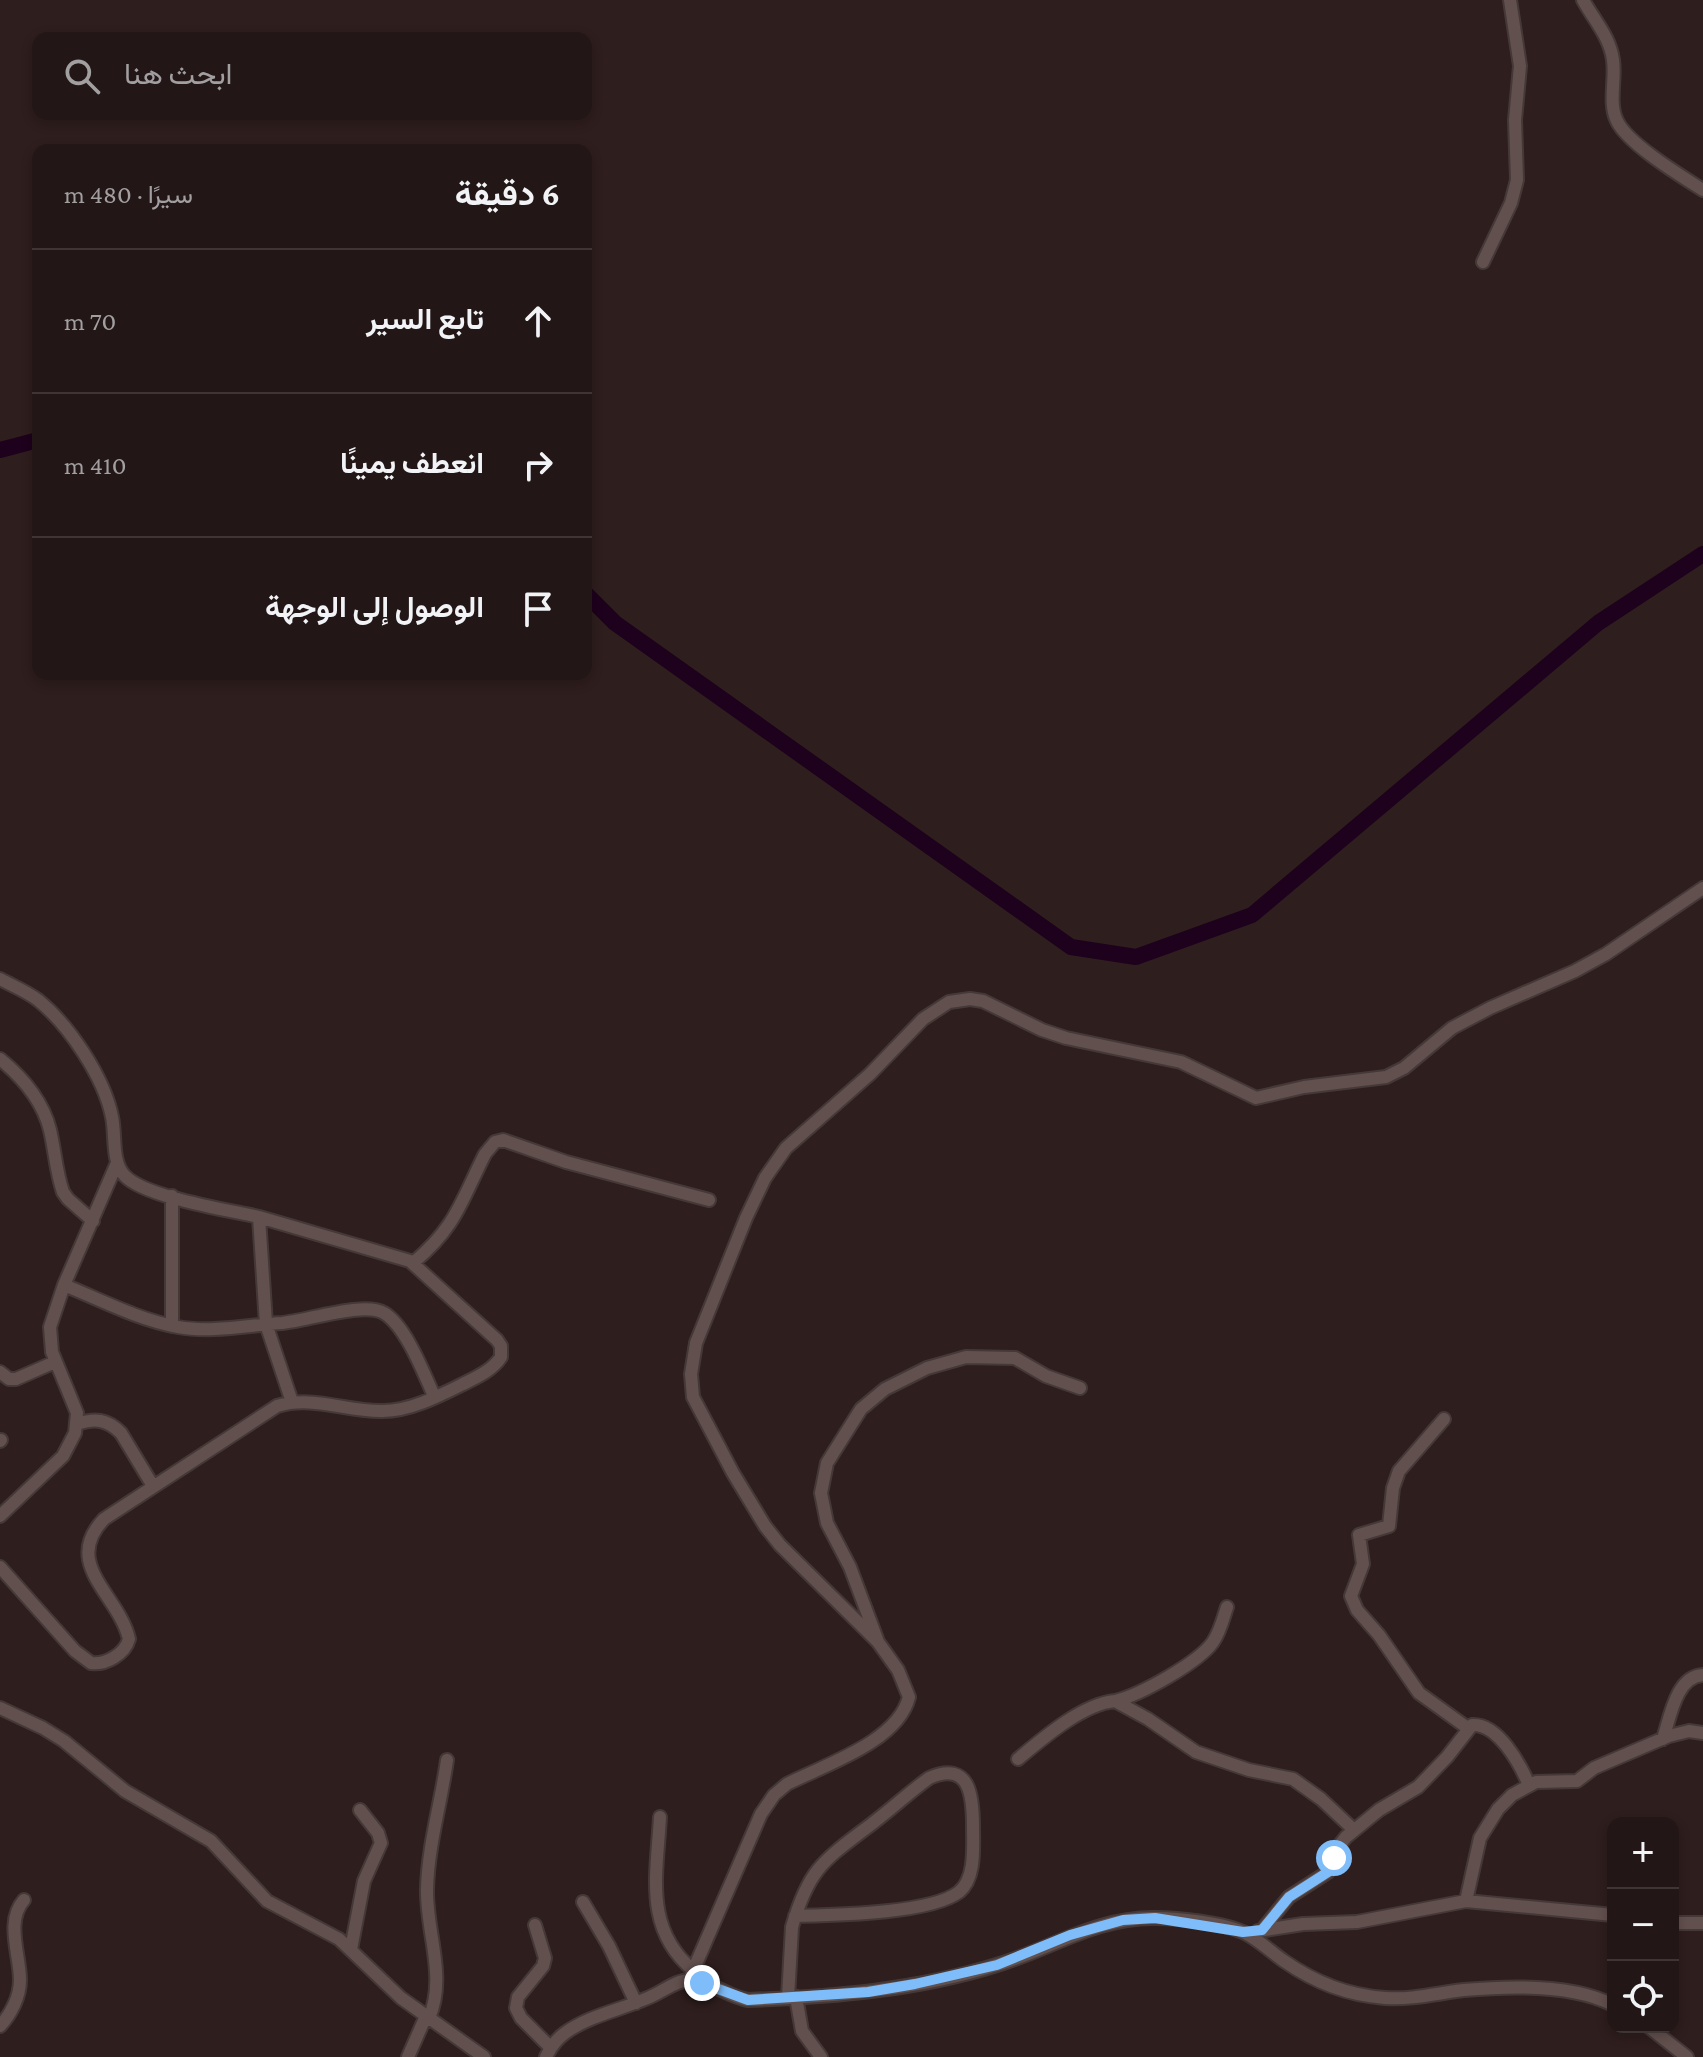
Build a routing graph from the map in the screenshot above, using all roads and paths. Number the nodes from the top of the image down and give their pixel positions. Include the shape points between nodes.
1 (1510, 0) edge
2 (1583, 0) edge
3 (1703, 190) edge
4 (1483, 262) dead end
5 (1703, 888) edge
6 (0, 979) edge
7 (0, 1059) edge
8 (117, 1163) junction
9 (172, 1196) junction
10 (709, 1200) dead end
11 (259, 1217) junction
12 (93, 1221) junction
13 (413, 1263) junction
14 (64, 1285) junction
15 (266, 1324) junction
16 (172, 1326) junction
17 (55, 1362) junction
18 (0, 1372) edge
19 (1080, 1388) dead end
20 (434, 1396) junction
21 (292, 1402) junction
22 (1444, 1419) dead end
23 (77, 1424) junction
24 (153, 1486) junction
25 (0, 1516) edge
26 (0, 1567) edge
27 (1227, 1607) dead end
28 (878, 1642) junction
29 (1703, 1675) edge
30 (1115, 1701) junction
31 (0, 1708) edge
32 (1469, 1729) junction
33 (1703, 1733) edge
34 (1663, 1739) junction
35 (1018, 1759) dead end
36 (447, 1760) dead end
37 (1529, 1785) junction
38 (360, 1810) dead end
39 (660, 1817) dead end
40 (1354, 1830) junction
41 (24, 1900) dead end
42 (1466, 1901) junction
43 (583, 1902) dead end
44 (1607, 1914) edge
45 (795, 1916) junction
46 (1679, 1923) edge
47 (1703, 1923) edge
48 (535, 1925) dead end
49 (1262, 1930) junction
50 (1243, 1932) junction
51 (351, 1949) junction
52 (692, 1976) junction
53 (792, 1997) junction
54 (636, 2003) junction
55 (1607, 2003) edge
56 (428, 2017) junction
57 (0, 2026) edge
58 (1657, 2033) edge
59 (549, 2052) edge
60 (408, 2057) edge
61 (484, 2057) edge
62 (821, 2057) edge
63 (1687, 2057) edge

1 - 4 street via 1520,66 1517,180
2 - 3 street via 1610,45 1620,126 1634,142
5 - 28 street via 1606,954 1469,1018 1440,1035 1404,1068 1376,1080 1256,1098 1195,1067 1066,1038 983,1001 949,1002 923,1019 797,1138 765,1178 692,1359 691,1387 698,1409 765,1526
6 - 8 street via 36,999 72,1036 112,1114
7 - 12 street via 39,1103 63,1192
8 - 9 street via 132,1182
8 - 12 street
9 - 11 street
9 - 16 street
10 - 13 street via 499,1141 485,1154 455,1219
11 - 13 street
11 - 15 street
12 - 14 street
13 - 20 street via 497,1340 502,1351 490,1369
14 - 16 street
14 - 17 street via 50,1327
15 - 16 street
15 - 20 street via 369,1309 385,1313
15 - 21 street
17 - 18 street via 12,1380
17 - 23 street
19 - 28 street via 1015,1358 966,1357 927,1368 885,1389 861,1409 827,1463 821,1493 827,1523
20 - 21 street via 386,1411
21 - 24 street via 265,1413
22 - 32 street via 1399,1471 1389,1526 1359,1535 1362,1571 1351,1596 1419,1693
23 - 24 street via 102,1420 114,1426
23 - 25 street via 63,1456
24 - 26 street via 104,1519 88,1544 95,1575 129,1639 125,1649 104,1663 91,1663 75,1651
27 - 30 street via 1205,1651
28 - 52 street via 904,1680 909,1697 905,1708 878,1737 774,1795 748,1842
29 - 34 street via 1684,1683
30 - 35 street via 1077,1715
30 - 40 street via 1196,1752 1293,1779
31 - 51 street via 64,1741 125,1791 197,1831 222,1850 267,1901
32 - 37 street via 1477,1725 1494,1733
32 - 40 street via 1418,1787
33 - 34 street via 1689,1731
34 - 37 street via 1594,1768 1577,1781
36 - 56 street via 427,1880 437,1988
37 - 42 street via 1504,1801 1485,1828
38 - 51 street via 381,1843 364,1881
39 - 52 street via 655,1903 674,1950
40 - 49 street via 1338,1847 1328,1872 1289,1897
41 - 57 street via 14,1919 20,1982 16,2001
42 - 44 street
42 - 49 street via 1357,1922
43 - 54 street
45 - 45 street via 827,1857 929,1778 953,1774 969,1787 971,1868 957,1893 917,1906
45 - 53 street
46 - 47 street
48 - 59 street via 545,1958 516,2008
49 - 50 street
50 - 53 street via 1178,1919 1123,1920 988,1967 886,1990
50 - 55 street via 1308,1977 1351,1993 1399,1998 1479,1989 1551,1990
51 - 56 street
52 - 53 street via 738,1998
52 - 54 street
53 - 62 street via 802,2031
54 - 59 street via 578,2025
56 - 60 street
56 - 61 street
58 - 63 street

